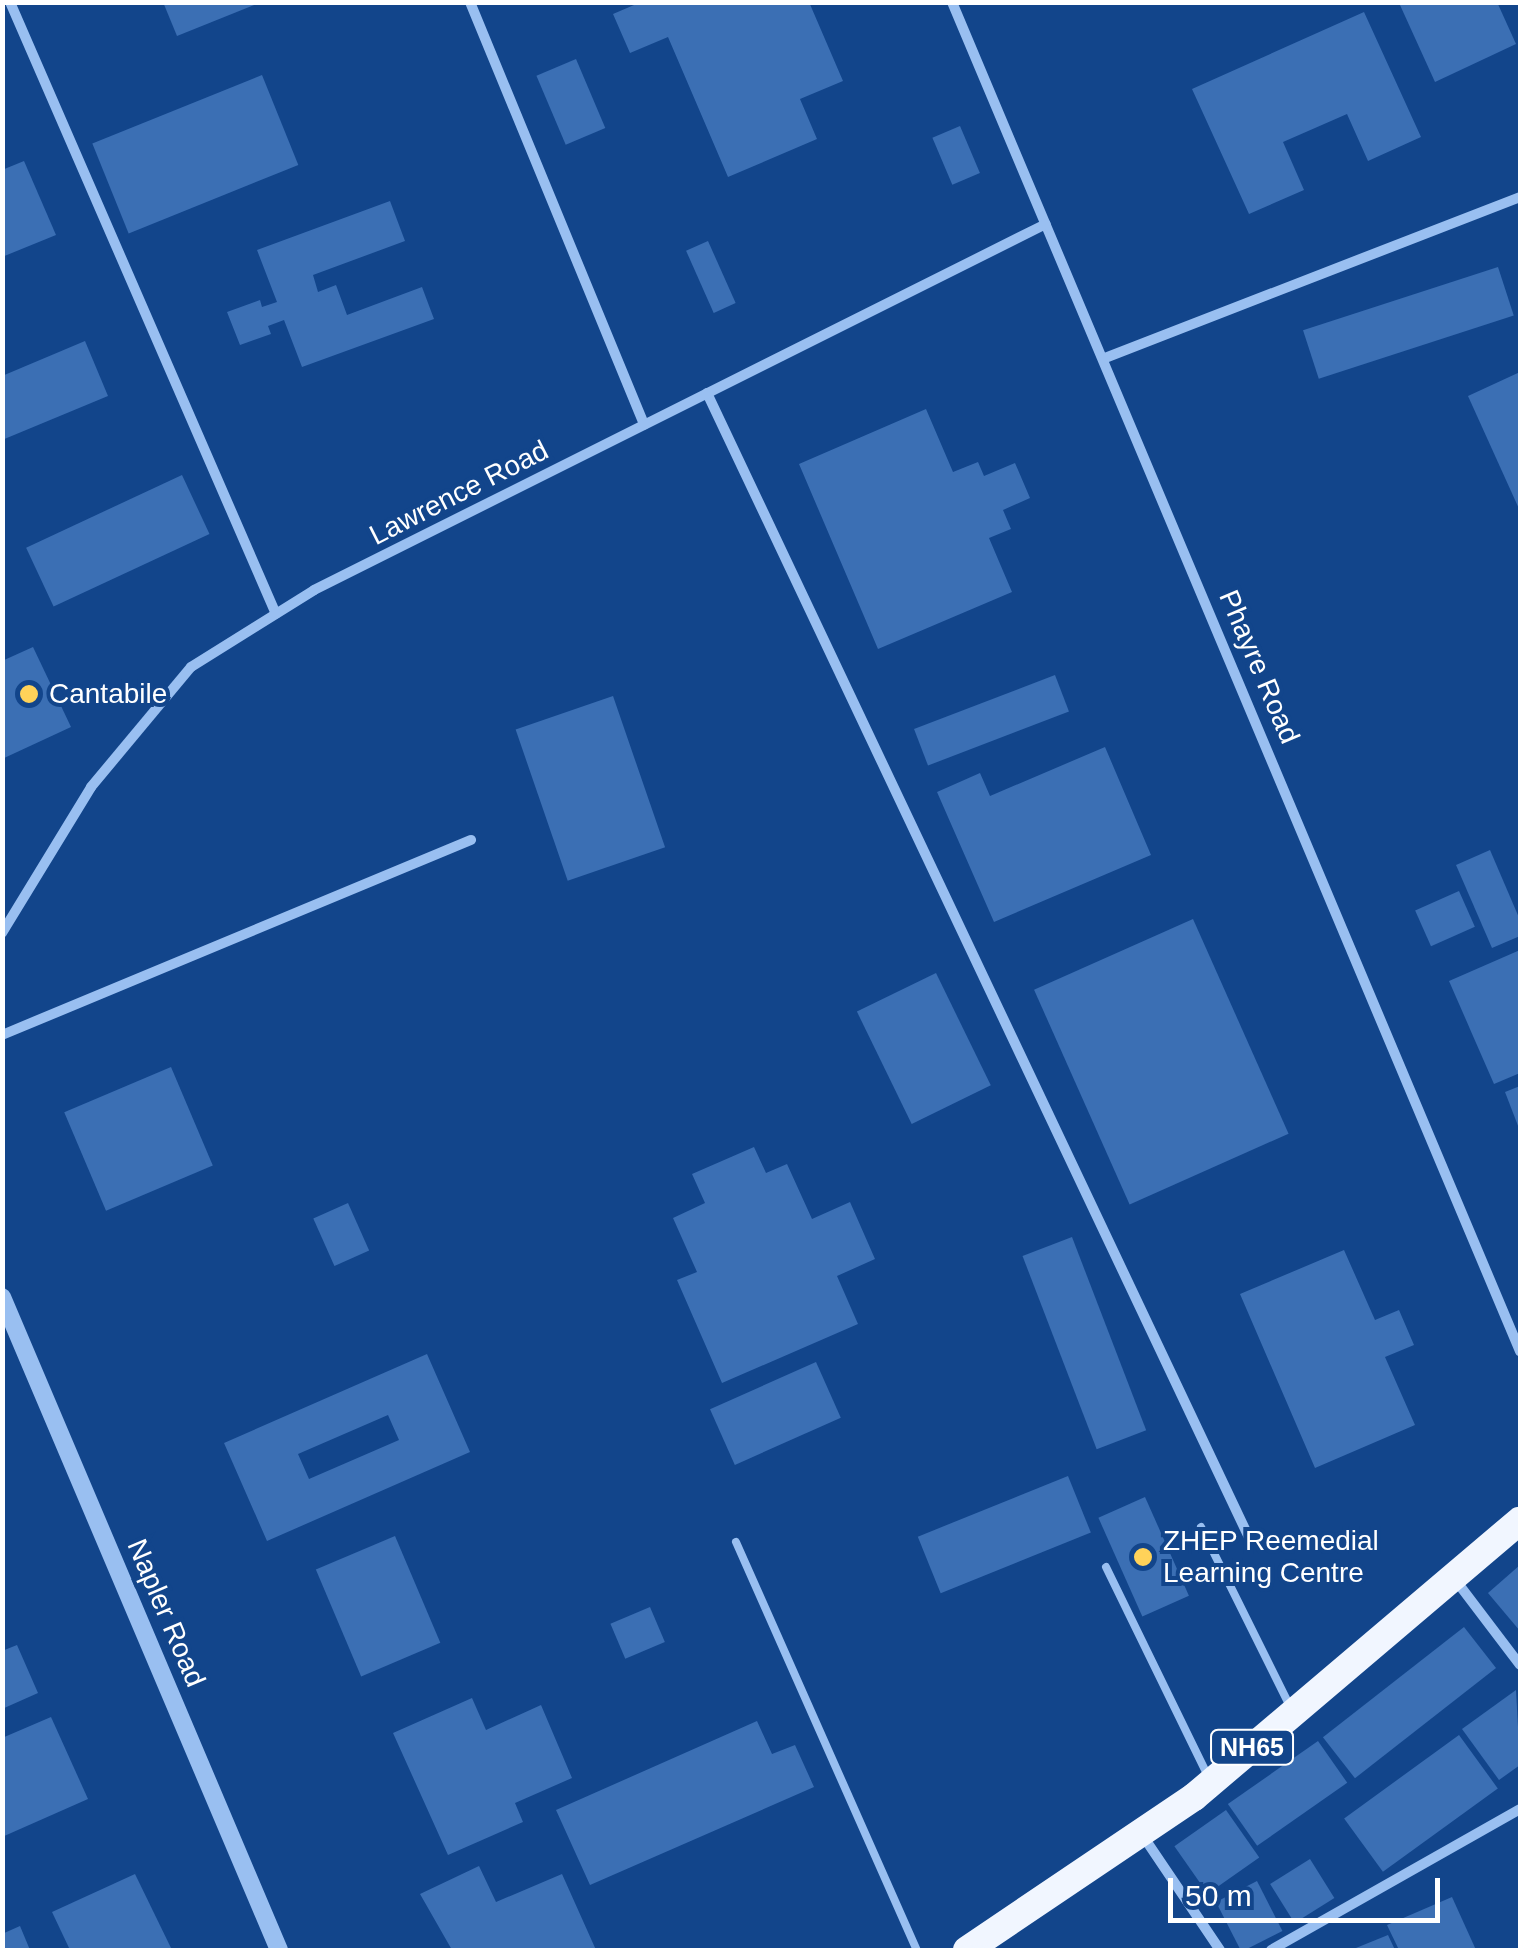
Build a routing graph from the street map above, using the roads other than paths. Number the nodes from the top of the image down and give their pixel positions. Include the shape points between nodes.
1 (10, 2) edge
2 (470, 2) edge
3 (952, 2) edge
4 (1520, 197) edge
5 (1046, 224) junction
6 (1105, 358) junction
7 (706, 394) junction
8 (644, 425) junction
9 (276, 614) junction
10 (471, 840) dead end
11 (2, 933) edge
12 (2, 1035) edge
13 (2, 1296) edge
14 (1520, 1351) edge
15 (1520, 1520) edge
16 (1201, 1527) dead end
17 (736, 1542) dead end
18 (1250, 1542) dead end
19 (1106, 1567) dead end
20 (1453, 1577) junction
21 (1520, 1665) edge
22 (1293, 1712) junction
23 (1211, 1782) junction
24 (1520, 1809) edge
25 (1141, 1832) junction
26 (280, 1950) edge
27 (917, 1950) edge
28 (966, 1950) edge
29 (1220, 1950) edge
30 (1271, 1950) edge

1 - 9 street
2 - 8 street
3 - 5 street, Phayre Road
4 - 6 street
5 - 6 street, Phayre Road
5 - 7 street, Lawrence Road
6 - 14 street, Phayre Road
7 - 8 street, Lawrence Road
7 - 18 street
8 - 9 street, Lawrence Road
9 - 11 street, Lawrence Road via 191,667 91,787
10 - 12 street
13 - 26 street, Napler Road
15 - 20 highway, NH65
16 - 22 lane
17 - 27 lane
19 - 23 lane
20 - 21 street
20 - 22 highway, NH65
22 - 23 highway, NH65
23 - 25 highway, NH65
24 - 30 street
25 - 28 highway, NH65
25 - 29 street

